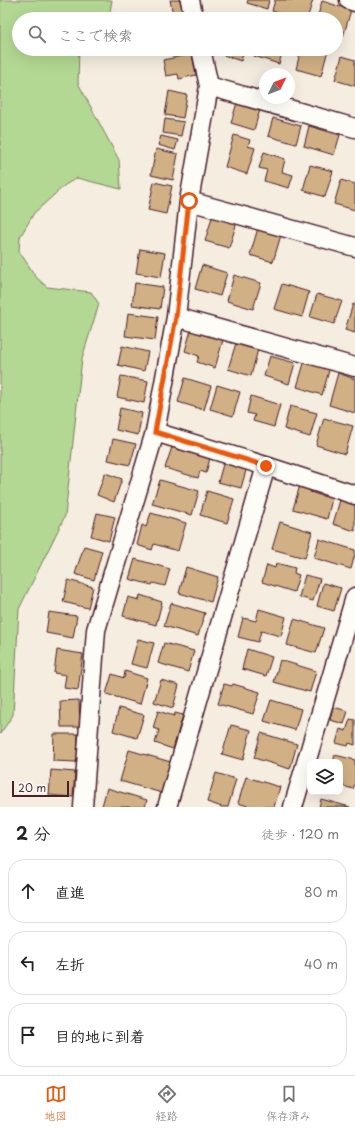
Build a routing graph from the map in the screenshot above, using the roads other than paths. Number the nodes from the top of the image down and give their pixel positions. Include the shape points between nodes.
1 (190, 0) edge
2 (349, 0) edge
3 (355, 2) edge
4 (193, 12) edge
5 (203, 56) edge
6 (209, 86) junction
7 (355, 128) edge
8 (189, 201) junction
9 (355, 246) edge
10 (176, 317) junction
11 (355, 367) edge
12 (155, 432) junction
13 (266, 466) junction
14 (355, 495) edge
15 (355, 597) edge
16 (83, 807) edge
17 (167, 807) edge
18 (293, 807) edge

1 - 4 street
2 - 3 street
5 - 6 street
6 - 7 street
6 - 8 street
8 - 9 street
8 - 10 street
10 - 11 street
10 - 12 street
12 - 13 street
12 - 16 street via 96,630
13 - 14 street
13 - 17 street
15 - 18 street

